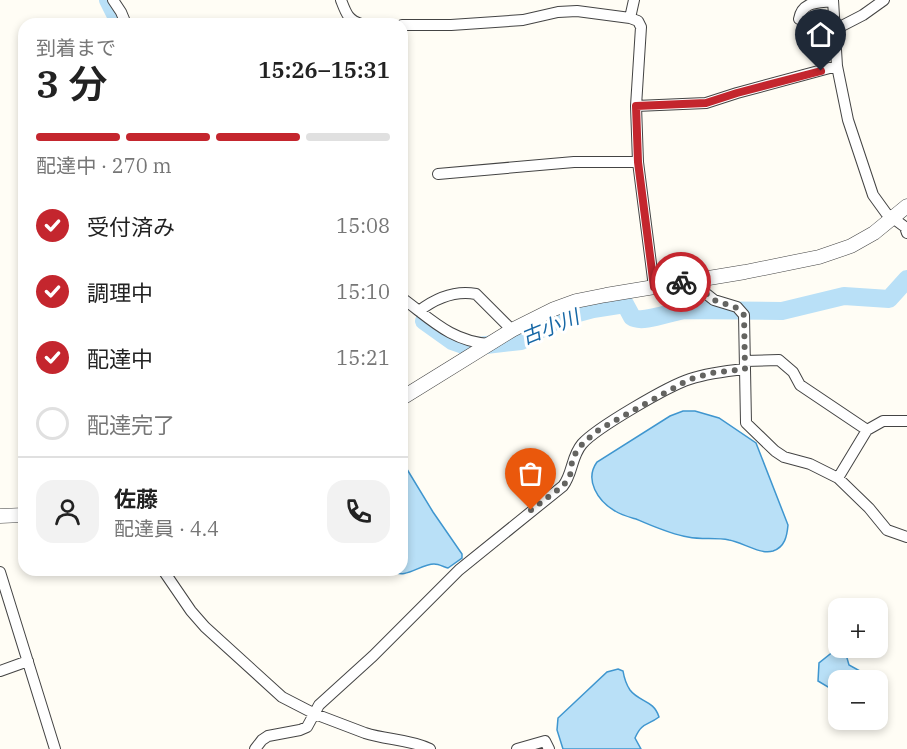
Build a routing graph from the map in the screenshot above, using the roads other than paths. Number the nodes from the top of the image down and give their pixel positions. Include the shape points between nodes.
1 (113, 0) edge
2 (342, 0) edge
3 (634, 0) edge
4 (833, 0) edge
5 (884, 0) edge
6 (124, 18) edge
7 (350, 18) edge
8 (630, 18) junction
9 (799, 19) dead end
10 (408, 25) edge
11 (834, 30) junction
12 (837, 66) junction
13 (636, 106) junction
14 (638, 162) junction
15 (438, 174) dead end
16 (907, 206) edge
17 (893, 218) junction
18 (907, 233) edge
19 (690, 280) junction
20 (654, 287) junction
21 (408, 303) edge
22 (419, 311) junction
23 (513, 330) junction
24 (489, 344) junction
25 (745, 365) junction
26 (408, 394) edge
27 (907, 421) edge
28 (867, 430) junction
29 (838, 478) junction
30 (18, 515) edge
31 (0, 516) edge
32 (907, 537) edge
33 (0, 572) edge
34 (167, 576) edge
35 (28, 661) junction
36 (0, 671) edge
37 (315, 714) junction
38 (56, 749) edge
39 (255, 749) edge
40 (430, 749) edge
41 (517, 749) edge
42 (549, 749) edge

1 - 6 street
2 - 7 street
3 - 8 street
4 - 9 street via 805,6
4 - 11 street
5 - 11 street
8 - 10 street via 577,11 523,20
8 - 13 street via 641,27
11 - 12 street
12 - 13 street via 706,103
12 - 17 street via 848,120 873,195
13 - 14 street
14 - 15 street via 574,162
14 - 20 street
16 - 17 street
17 - 18 street
17 - 19 street via 851,246 819,257
19 - 20 street
19 - 25 street via 714,300 737,308 744,315
20 - 23 street via 576,302
21 - 22 street
22 - 23 street via 443,296 476,294
22 - 24 street via 453,336
23 - 24 street
24 - 26 street
25 - 28 street via 770,358 778,360 793,372 800,385
25 - 29 street via 746,423 784,457
25 - 37 street via 688,380 592,436 576,452 563,486 459,570
27 - 28 street via 883,421
28 - 29 street
29 - 32 street via 887,530
30 - 31 street
33 - 35 street
34 - 37 street via 205,627 282,697
35 - 36 street
35 - 38 street
37 - 39 street via 307,727 268,736
37 - 40 street via 377,737 418,743
41 - 42 street via 545,741

